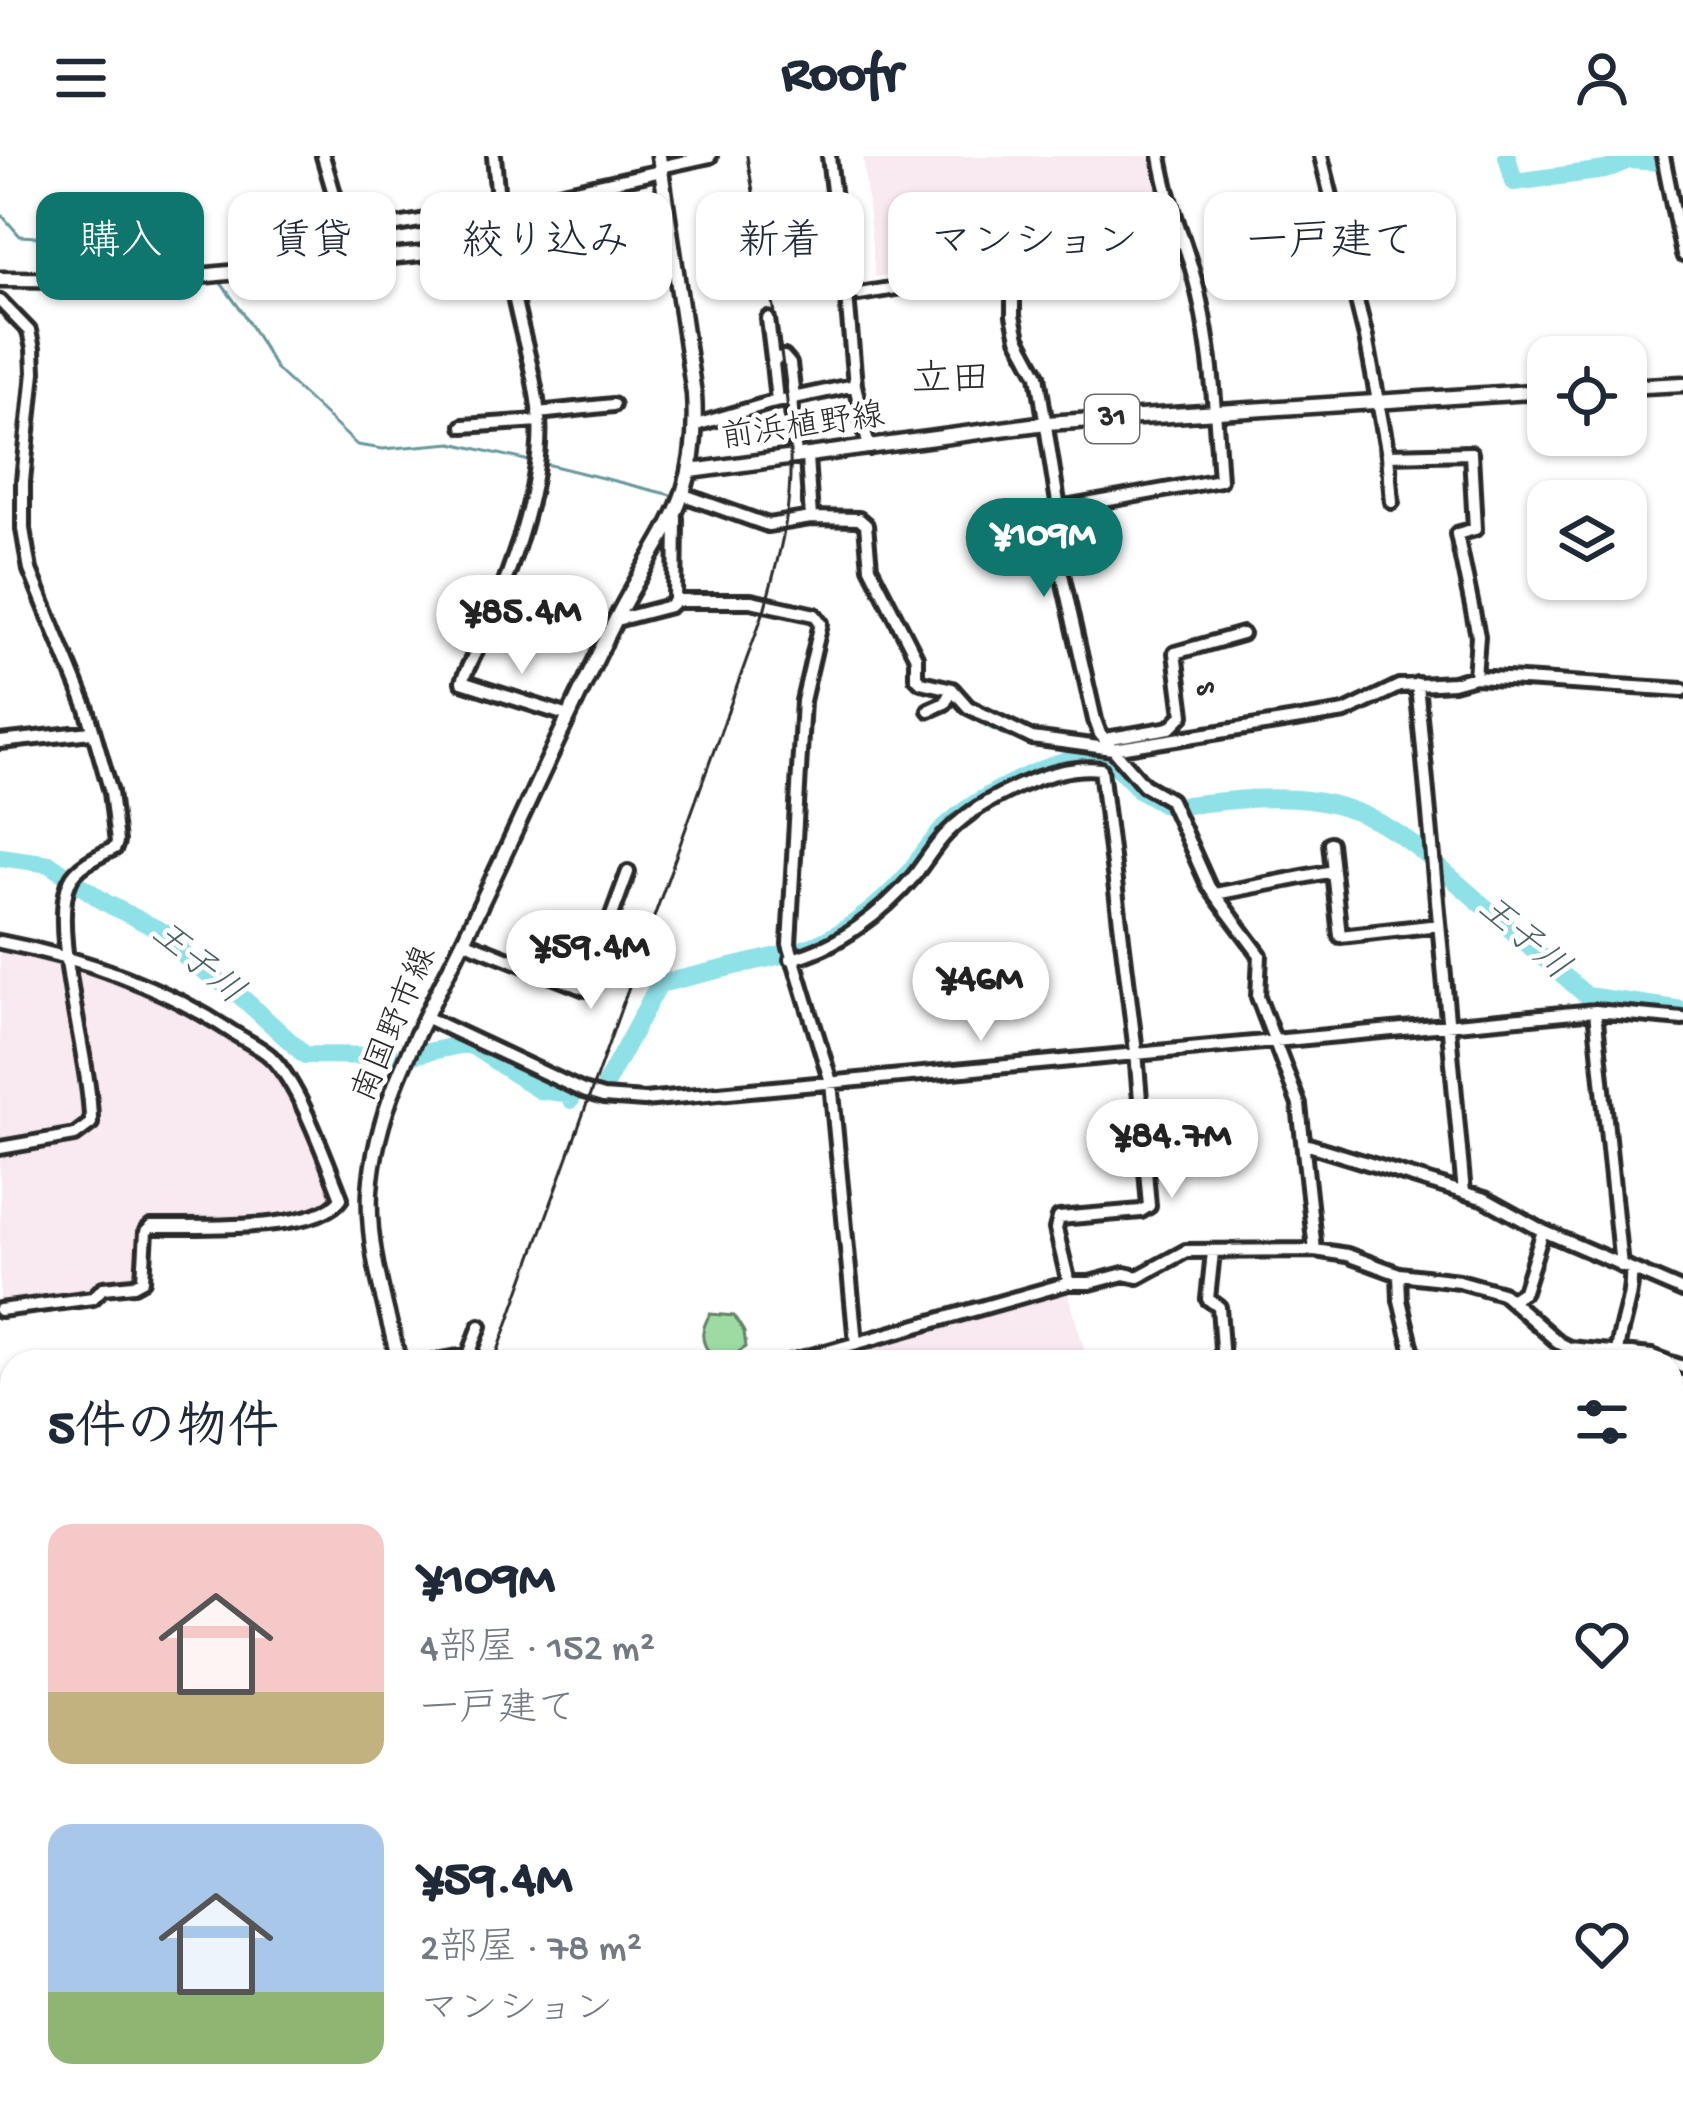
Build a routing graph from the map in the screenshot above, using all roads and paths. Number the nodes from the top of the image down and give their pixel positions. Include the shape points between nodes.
1 (323, 156) edge
2 (494, 156) edge
3 (710, 156) edge
4 (829, 156) edge
5 (1160, 156) edge
6 (1321, 156) edge
7 (1663, 156) edge
8 (660, 165) edge
9 (333, 192) edge
10 (500, 192) edge
11 (561, 192) edge
12 (834, 192) edge
13 (1181, 242) joint
14 (672, 251) edge
15 (1683, 255) edge
16 (228, 273) edge
17 (0, 279) edge
18 (513, 300) edge
19 (848, 300) edge
20 (1013, 300) edge
21 (0, 301) edge
22 (768, 319) dead end
23 (773, 359) junction
24 (1683, 384) edge
25 (855, 385) junction
26 (1647, 386) edge
27 (1527, 393) edge
28 (793, 398) junction
29 (777, 401) junction
30 (1378, 401) junction
31 (613, 404) dead end
32 (1216, 412) junction
33 (538, 417) junction
34 (1046, 423) junction
35 (696, 424) junction
36 (463, 426) dead end
37 (869, 448) junction
38 (1388, 455) junction
39 (802, 458) junction
40 (691, 471) junction
41 (684, 495) junction
42 (1392, 502) dead end
43 (1059, 508) junction
44 (676, 518) junction
45 (811, 518) junction
46 (675, 601) junction
47 (616, 620) junction
48 (1241, 634) dead end
49 (1475, 677) junction
50 (1418, 684) junction
51 (952, 689) junction
52 (1683, 690) edge
53 (929, 710) dead end
54 (569, 716) junction
55 (91, 732) junction
56 (0, 742) edge
57 (1112, 747) junction
58 (1100, 769) junction
59 (1330, 843) dead end
60 (1333, 871) junction
61 (628, 872) dead end
62 (1215, 894) junction
63 (1439, 925) junction
64 (463, 941) junction
65 (0, 942) edge
66 (68, 959) junction
67 (791, 959) junction
68 (1595, 1011) junction
69 (425, 1017) junction
70 (1683, 1019) edge
71 (1450, 1024) junction
72 (1274, 1038) junction
73 (1136, 1052) junction
74 (831, 1082) junction
75 (1305, 1144) junction
76 (0, 1148) edge
77 (1464, 1193) junction
78 (1543, 1232) junction
79 (1316, 1250) junction
80 (1213, 1252) junction
81 (1626, 1268) junction
82 (1399, 1274) junction
83 (1069, 1283) junction
84 (1683, 1291) edge
85 (1513, 1300) junction
86 (0, 1310) edge
87 (480, 1326) dead end
88 (856, 1343) junction
89 (396, 1350) edge
90 (472, 1350) edge
91 (832, 1350) edge
92 (1222, 1350) edge
93 (1412, 1350) edge
94 (1571, 1350) edge
95 (1617, 1350) edge

1 - 9 street
2 - 10 street
3 - 8 street
4 - 12 street
5 - 13 street
6 - 30 street
7 - 15 street
8 - 11 street
13 - 32 street
14 - 35 main road, 前浜植野線
16 - 17 main road
18 - 33 street
19 - 25 street
20 - 34 street
21 - 55 street via 29,332 33,349 23,481 30,570
22 - 23 street
23 - 28 street via 788,360
23 - 29 street
24 - 26 main road
25 - 28 street
25 - 37 street
27 - 30 main road, 前浜植野線 / 31
28 - 29 street
28 - 39 street
29 - 35 street
30 - 32 main road, 前浜植野線 / 31
30 - 38 street
31 - 33 street
32 - 34 main road, 前浜植野線 / 31
32 - 43 street via 1216,483
33 - 36 street
33 - 54 street via 539,470 462,682
34 - 37 main road, 前浜植野線 / 31
34 - 43 street
35 - 40 main road, 前浜植野線
37 - 39 main road, 前浜植野線 / 31
38 - 42 street
38 - 49 street via 1471,453 1474,529 1456,534 1478,636
39 - 40 main road, 前浜植野線 / 31
39 - 45 street
40 - 41 main road, 南国野市線
41 - 44 main road, 南国野市線
41 - 45 street via 768,525
43 - 57 street via 1064,586 1095,720
44 - 46 street
44 - 47 main road, 南国野市線
45 - 51 street via 866,525 870,567 916,657 916,676
46 - 47 street
46 - 67 street via 751,601 820,618 802,701
47 - 54 main road, 南国野市線
48 - 57 street, s via 1174,653 1183,715 1170,728
49 - 50 street
49 - 52 street
50 - 57 street via 1345,712
50 - 63 street
51 - 53 street
51 - 57 street via 968,707 1032,738
54 - 64 main road, 南国野市線
55 - 56 street
55 - 66 street via 117,842 71,879
57 - 58 street
57 - 62 street via 1170,800
58 - 67 street via 1063,771 990,803 949,831 888,901 823,951
58 - 73 street
59 - 60 street
60 - 62 street
60 - 63 street via 1340,936
61 - 64 street via 585,989
62 - 72 street via 1260,956 1258,997
63 - 71 street
64 - 69 main road, 南国野市線
65 - 66 street
66 - 76 street via 91,1123 75,1136
66 - 86 street via 154,988 272,1058 311,1123 341,1198 296,1221 151,1227 143,1280 134,1285
67 - 74 street
68 - 70 street
68 - 71 street
68 - 81 street
69 - 74 street via 603,1097
69 - 89 main road, 南国野市線 via 372,1171 370,1235
71 - 72 street
71 - 77 street
72 - 73 street
72 - 75 street
73 - 74 street
73 - 83 street via 1149,1205 1059,1218
74 - 88 street
75 - 77 street
75 - 79 street
77 - 78 street
78 - 81 street
78 - 85 street via 1524,1291
79 - 80 street
79 - 82 street
80 - 83 street via 1186,1251 1138,1277
80 - 92 street via 1208,1299 1219,1307
81 - 84 street
81 - 95 street via 1632,1298
82 - 85 street via 1459,1281
82 - 93 street
83 - 88 street
85 - 94 street
87 - 90 street
88 - 91 street

